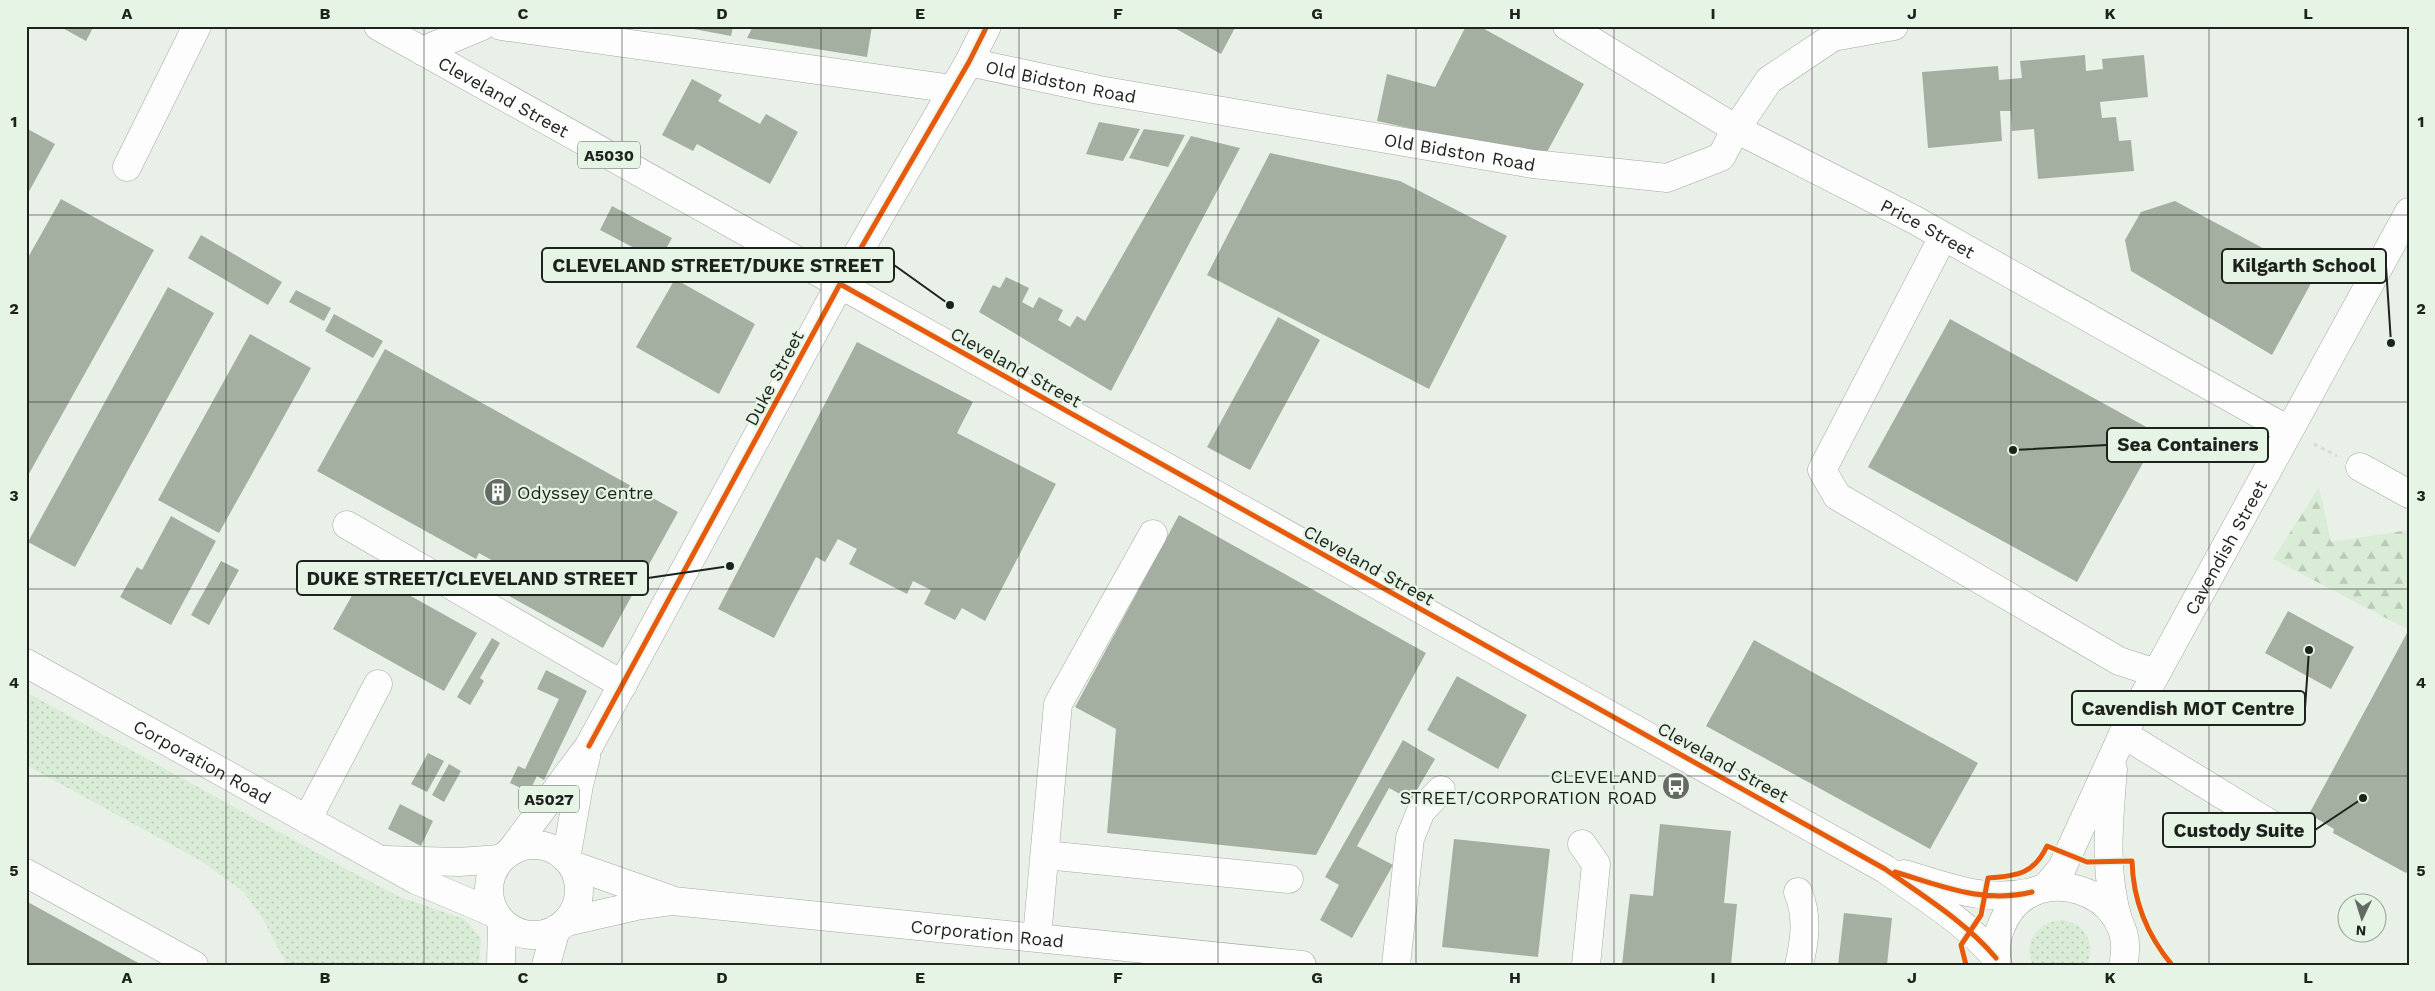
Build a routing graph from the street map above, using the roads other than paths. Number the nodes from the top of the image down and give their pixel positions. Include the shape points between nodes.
1 (197, 26) edge
2 (378, 26) edge
3 (482, 26) edge
4 (501, 26) edge
5 (987, 26) edge
6 (1894, 26) edge
7 (1571, 27) edge
8 (422, 51) junction
9 (969, 62) junction
10 (952, 89) junction
11 (1736, 129) junction
12 (127, 167) dead end
13 (2409, 212) edge
14 (1944, 237) junction
15 (840, 284) junction
16 (2288, 430) junction
17 (2360, 467) road end
18 (2409, 494) edge
19 (347, 525) dead end
20 (1153, 534) dead end
21 (26, 663) edge
22 (2156, 673) junction
23 (378, 684) dead end
24 (622, 685) junction
25 (2119, 743) junction
26 (589, 746) junction
27 (1440, 790) dead end
28 (307, 820) junction
29 (2282, 831) dead end
30 (1582, 844) dead end
31 (1045, 855) junction
32 (505, 856) junction
33 (378, 860) junction
34 (569, 862) junction
35 (1885, 869) junction
36 (26, 873) edge
37 (1289, 879) dead end
38 (2039, 890) junction
39 (1798, 892) dead end
40 (673, 901) junction
41 (498, 917) junction
42 (561, 926) junction
43 (1037, 937) junction
44 (2122, 942) edge
45 (1997, 961) edge
46 (194, 965) edge
47 (501, 965) edge
48 (546, 965) edge
49 (1302, 965) edge
50 (1396, 965) edge
51 (1586, 965) edge
52 (1798, 965) edge
53 (2137, 965) edge

1 - 12 main road
2 - 8 main road, Cleveland Street / A5030
3 - 8 main road
4 - 10 main road
5 - 9 main road, Duke Street / A5027
6 - 11 main road, Old Bidston Road via 1833,37 1769,80
7 - 11 main road, Price Street
8 - 15 main road, Cleveland Street / A5030
9 - 10 main road, Duke Street / A5027
9 - 11 main road, Old Bidston Road via 1099,90 1523,163 1667,178 1721,157
10 - 15 main road, Duke Street / A5027
11 - 14 main road, Price Street
13 - 16 main road, Cavendish Street
14 - 16 main road, Price Street
14 - 22 main road via 1822,470 1837,496 2119,661
15 - 24 main road, Duke Street / A5027
15 - 35 main road, Cleveland Street / A5030
16 - 22 main road, Cavendish Street
17 - 18 main road
19 - 24 main road
20 - 31 main road via 1058,704
21 - 28 main road, Corporation Road
22 - 25 main road, Cavendish Street
23 - 28 main road
24 - 26 main road, Duke Street / A5027
25 - 29 main road
25 - 38 main road, Cavendish Street via 2062,868
25 - 44 main road, Cavendish Street via 2108,861
26 - 32 main road, Duke Street / A5027
26 - 34 main road, Duke Street / A5027 via 579,785
27 - 50 main road via 1421,811 1410,838
28 - 33 main road, Corporation Road
30 - 51 main road via 1596,864
31 - 37 main road
31 - 43 main road
32 - 33 main road, Corporation Road via 459,862
32 - 34 main road via 522,847 538,845 555,850
32 - 41 main road via 492,873 489,888 490,900
33 - 41 main road, Corporation Road
34 - 40 main road, Corporation Road
34 - 42 main road via 578,882 579,896 573,912
35 - 38 main road, Cleveland Street / A5030 via 1985,896 2011,897
35 - 45 main road, Cleveland Street / A5030 via 1966,928
36 - 46 main road
38 - 44 main road, Cleveland Street via 2064,886 2096,897 2109,908
38 - 45 main road, Cavendish Street via 2016,903 2004,919 1997,938
39 - 52 main road via 1804,905 1805,923 1804,946
40 - 42 main road, Corporation Road via 636,906
40 - 43 main road, Corporation Road
41 - 42 main road via 514,931 528,935 544,934
41 - 47 main road
42 - 48 main road
43 - 49 main road, Corporation Road
44 - 53 main road

